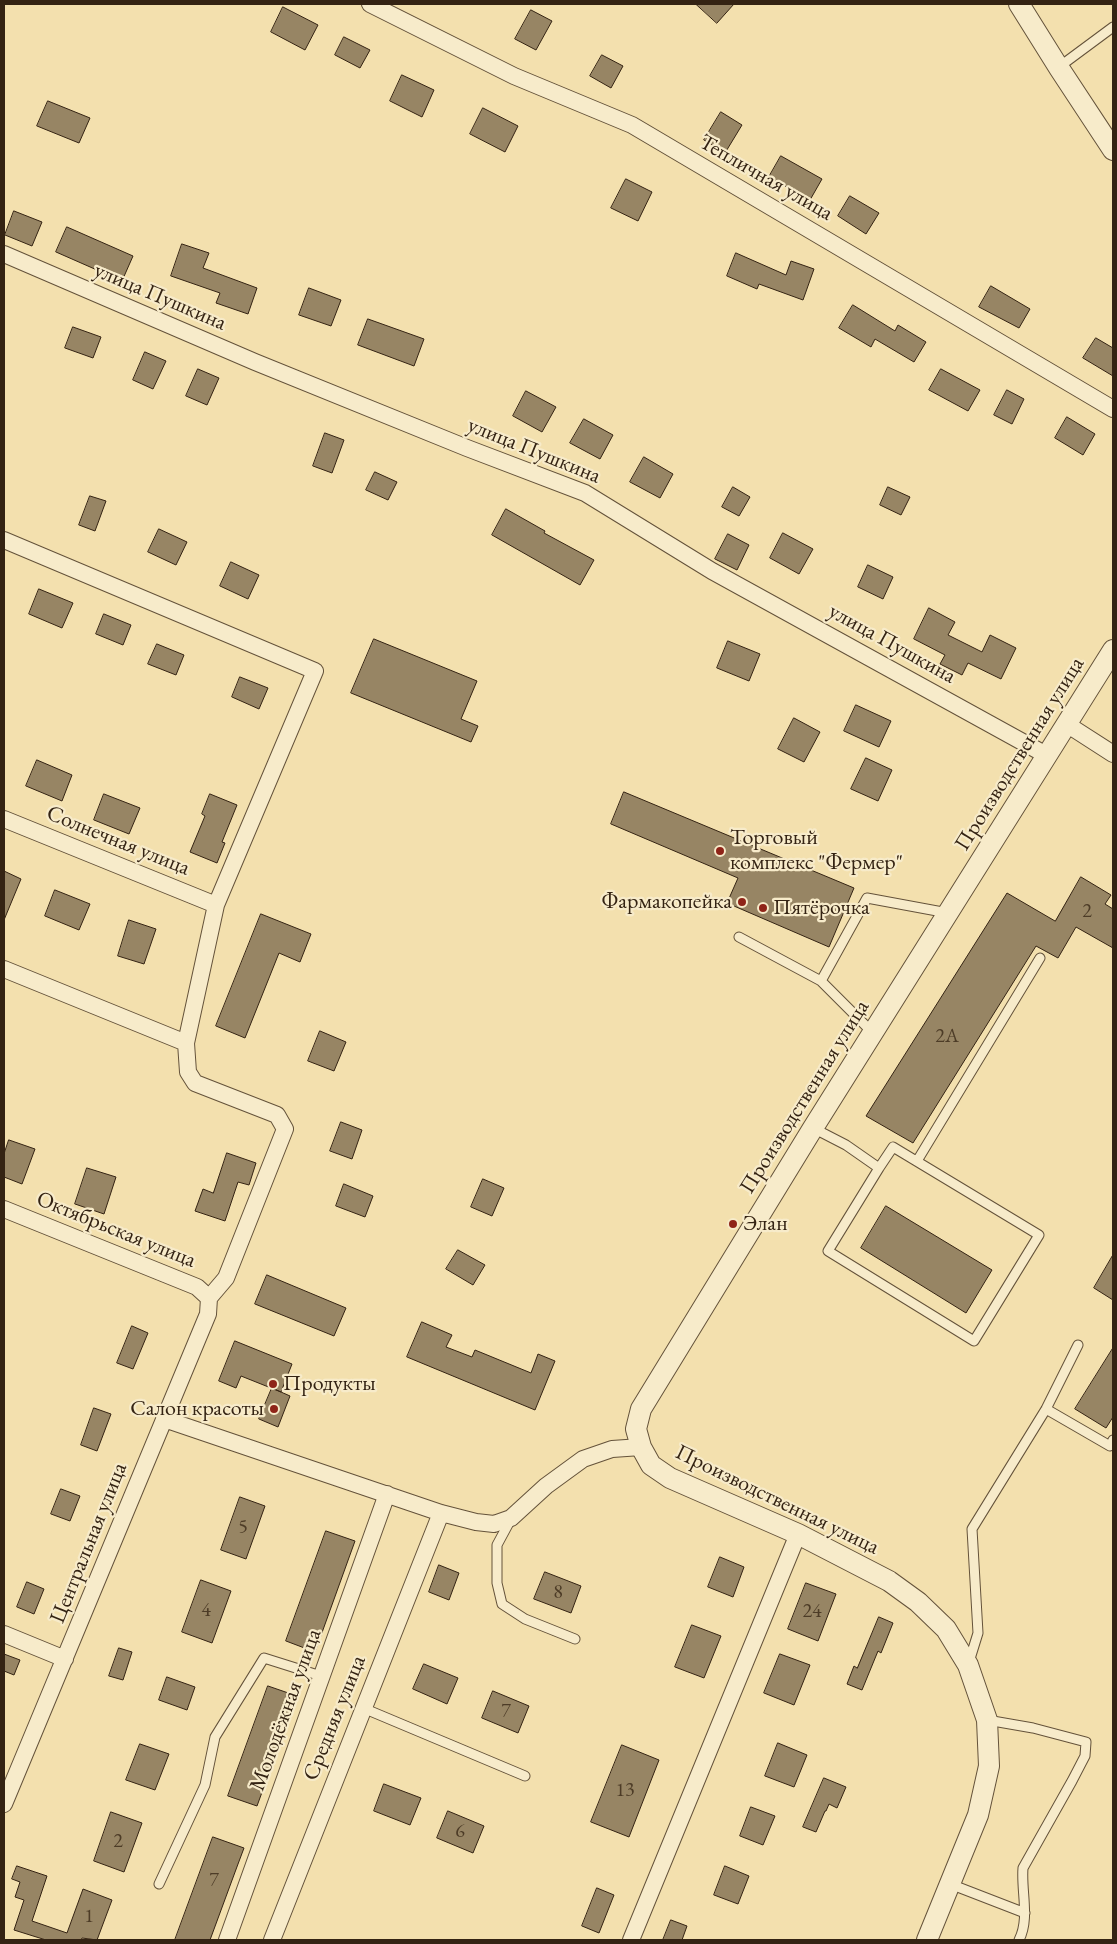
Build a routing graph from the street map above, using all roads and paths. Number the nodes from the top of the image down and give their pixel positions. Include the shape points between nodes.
1 (1019, 4) edge
2 (377, 7) edge
3 (1113, 27) edge
4 (1058, 68) junction
5 (1113, 150) edge
6 (4, 254) edge
7 (1113, 409) edge
8 (4, 540) edge
9 (1113, 650) edge
10 (1068, 725) junction
11 (1113, 754) edge
12 (1048, 756) junction
13 (4, 819) edge
14 (216, 905) junction
15 (949, 913) junction
16 (738, 937) dead end
17 (1040, 958) dead end
18 (4, 970) edge
19 (821, 981) junction
20 (873, 1033) junction
21 (186, 1043) junction
22 (813, 1128) junction
23 (917, 1161) junction
24 (879, 1168) junction
25 (4, 1209) edge
26 (209, 1298) junction
27 (1078, 1345) dead end
28 (1046, 1409) junction
29 (164, 1419) junction
30 (1113, 1440) edge
31 (641, 1447) junction
32 (387, 1494) junction
33 (441, 1513) junction
34 (511, 1518) junction
35 (798, 1534) junction
36 (4, 1634) edge
37 (575, 1639) dead end
38 (65, 1659) junction
39 (968, 1665) junction
40 (322, 1676) junction
41 (363, 1708) junction
42 (987, 1720) junction
43 (525, 1776) dead end
44 (4, 1804) edge
45 (159, 1884) dead end
46 (950, 1884) junction
47 (1024, 1912) junction
48 (227, 1940) edge
49 (272, 1940) edge
50 (630, 1940) edge
51 (927, 1940) edge
52 (1019, 1940) edge

1 - 4 street
2 - 7 street, Тепличная улица via 514,76 632,125
3 - 4 lane
4 - 5 street
6 - 12 street, улица Пушкина via 255,362 585,493 712,571
8 - 14 street via 315,671
9 - 10 street, Производственная улица
10 - 11 street
10 - 12 street, Производственная улица
12 - 15 street, Производственная улица
13 - 14 street, Солнечная улица
14 - 21 street
15 - 19 lane via 866,898
15 - 20 street, Производственная улица
16 - 19 lane
17 - 23 lane
18 - 21 street
19 - 20 lane
20 - 22 street, Производственная улица
21 - 26 street via 188,1072 195,1083 277,1115 285,1129 226,1278
22 - 24 lane via 846,1145
22 - 31 street, Производственная улица via 641,1409 636,1429
23 - 24 lane via 893,1147
23 - 24 lane via 1039,1235 974,1341 828,1251
25 - 26 street, Октябрьская улица via 197,1287
26 - 29 street, Центральная улица via 208,1314
27 - 28 lane
28 - 30 lane via 1110,1446
28 - 39 lane via 972,1529 978,1632
29 - 32 street
29 - 38 street, Центральная улица
31 - 34 street via 612,1449 583,1458
31 - 35 street, Производственная улица via 651,1465 670,1478
32 - 33 street
32 - 40 street, Молодёжная улица
33 - 34 street via 494,1524
33 - 41 street, Средняя улица
34 - 37 lane via 497,1545 497,1583 502,1604 525,1619
35 - 39 street, Производственная улица via 889,1582 918,1602 946,1629
35 - 50 street
36 - 38 street
38 - 44 street, Центральная улица
39 - 42 street, Производственная улица
40 - 45 lane via 264,1658 215,1737 204,1785
40 - 48 street, Молодёжная улица
41 - 43 lane
41 - 49 street, Средняя улица
42 - 46 street, Производственная улица via 989,1766 978,1815
42 - 47 lane via 1086,1742 1085,1756 1023,1868
46 - 47 lane
46 - 51 street, Производственная улица
47 - 52 lane via 1024,1932

